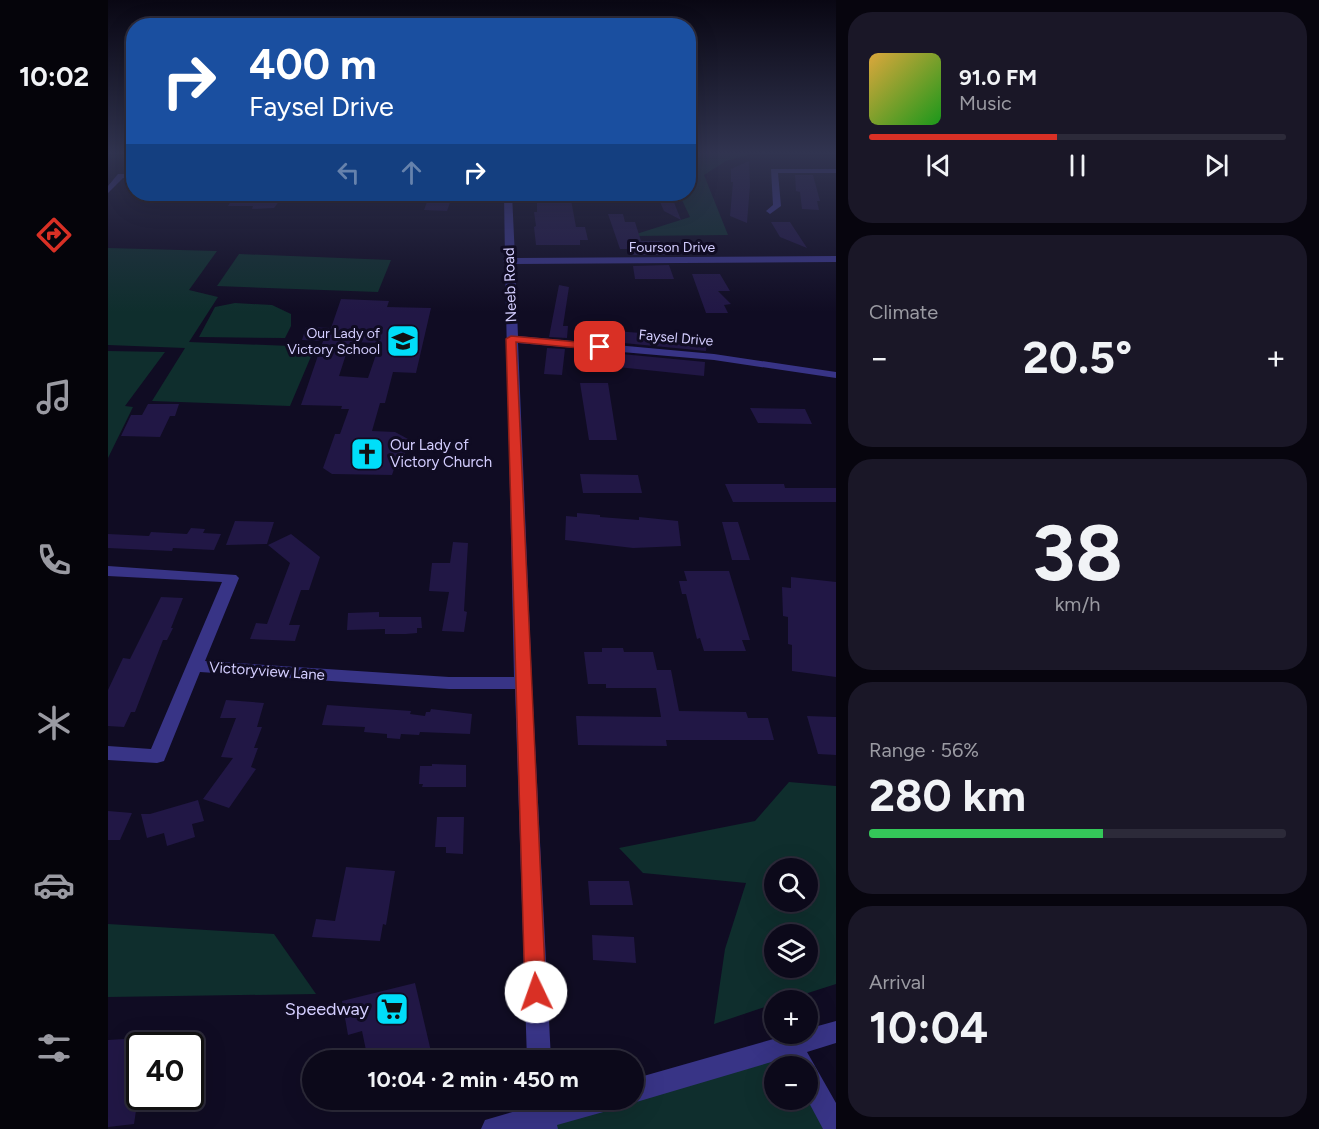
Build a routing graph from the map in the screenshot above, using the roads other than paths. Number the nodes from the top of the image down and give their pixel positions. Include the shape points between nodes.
1 (507, 207) edge
2 (776, 207) edge
3 (770, 211) dead end
4 (836, 259) edge
5 (508, 261) junction
6 (511, 339) junction
7 (836, 375) edge
8 (108, 571) edge
9 (195, 666) junction
10 (523, 683) junction
11 (108, 753) edge
12 (836, 1032) edge
13 (791, 1045) junction
14 (538, 1050) edge
15 (797, 1056) edge
16 (644, 1088) edge
17 (818, 1095) edge
18 (564, 1110) edge
19 (544, 1115) edge
20 (836, 1128) edge
21 (494, 1129) edge

1 - 5 street, Neeb Road
2 - 3 street
4 - 5 street, Fourson Drive
5 - 6 street, Neeb Road
6 - 7 street, Faysel Drive via 714,357
6 - 10 street, Neeb Road
8 - 9 street, Victoryview Lane via 231,578
9 - 10 street, Victoryview Lane via 449,683
9 - 11 street via 157,756
10 - 14 street, Neeb Road
12 - 13 street
13 - 15 street
13 - 16 street
17 - 20 street
18 - 19 street
19 - 21 street

